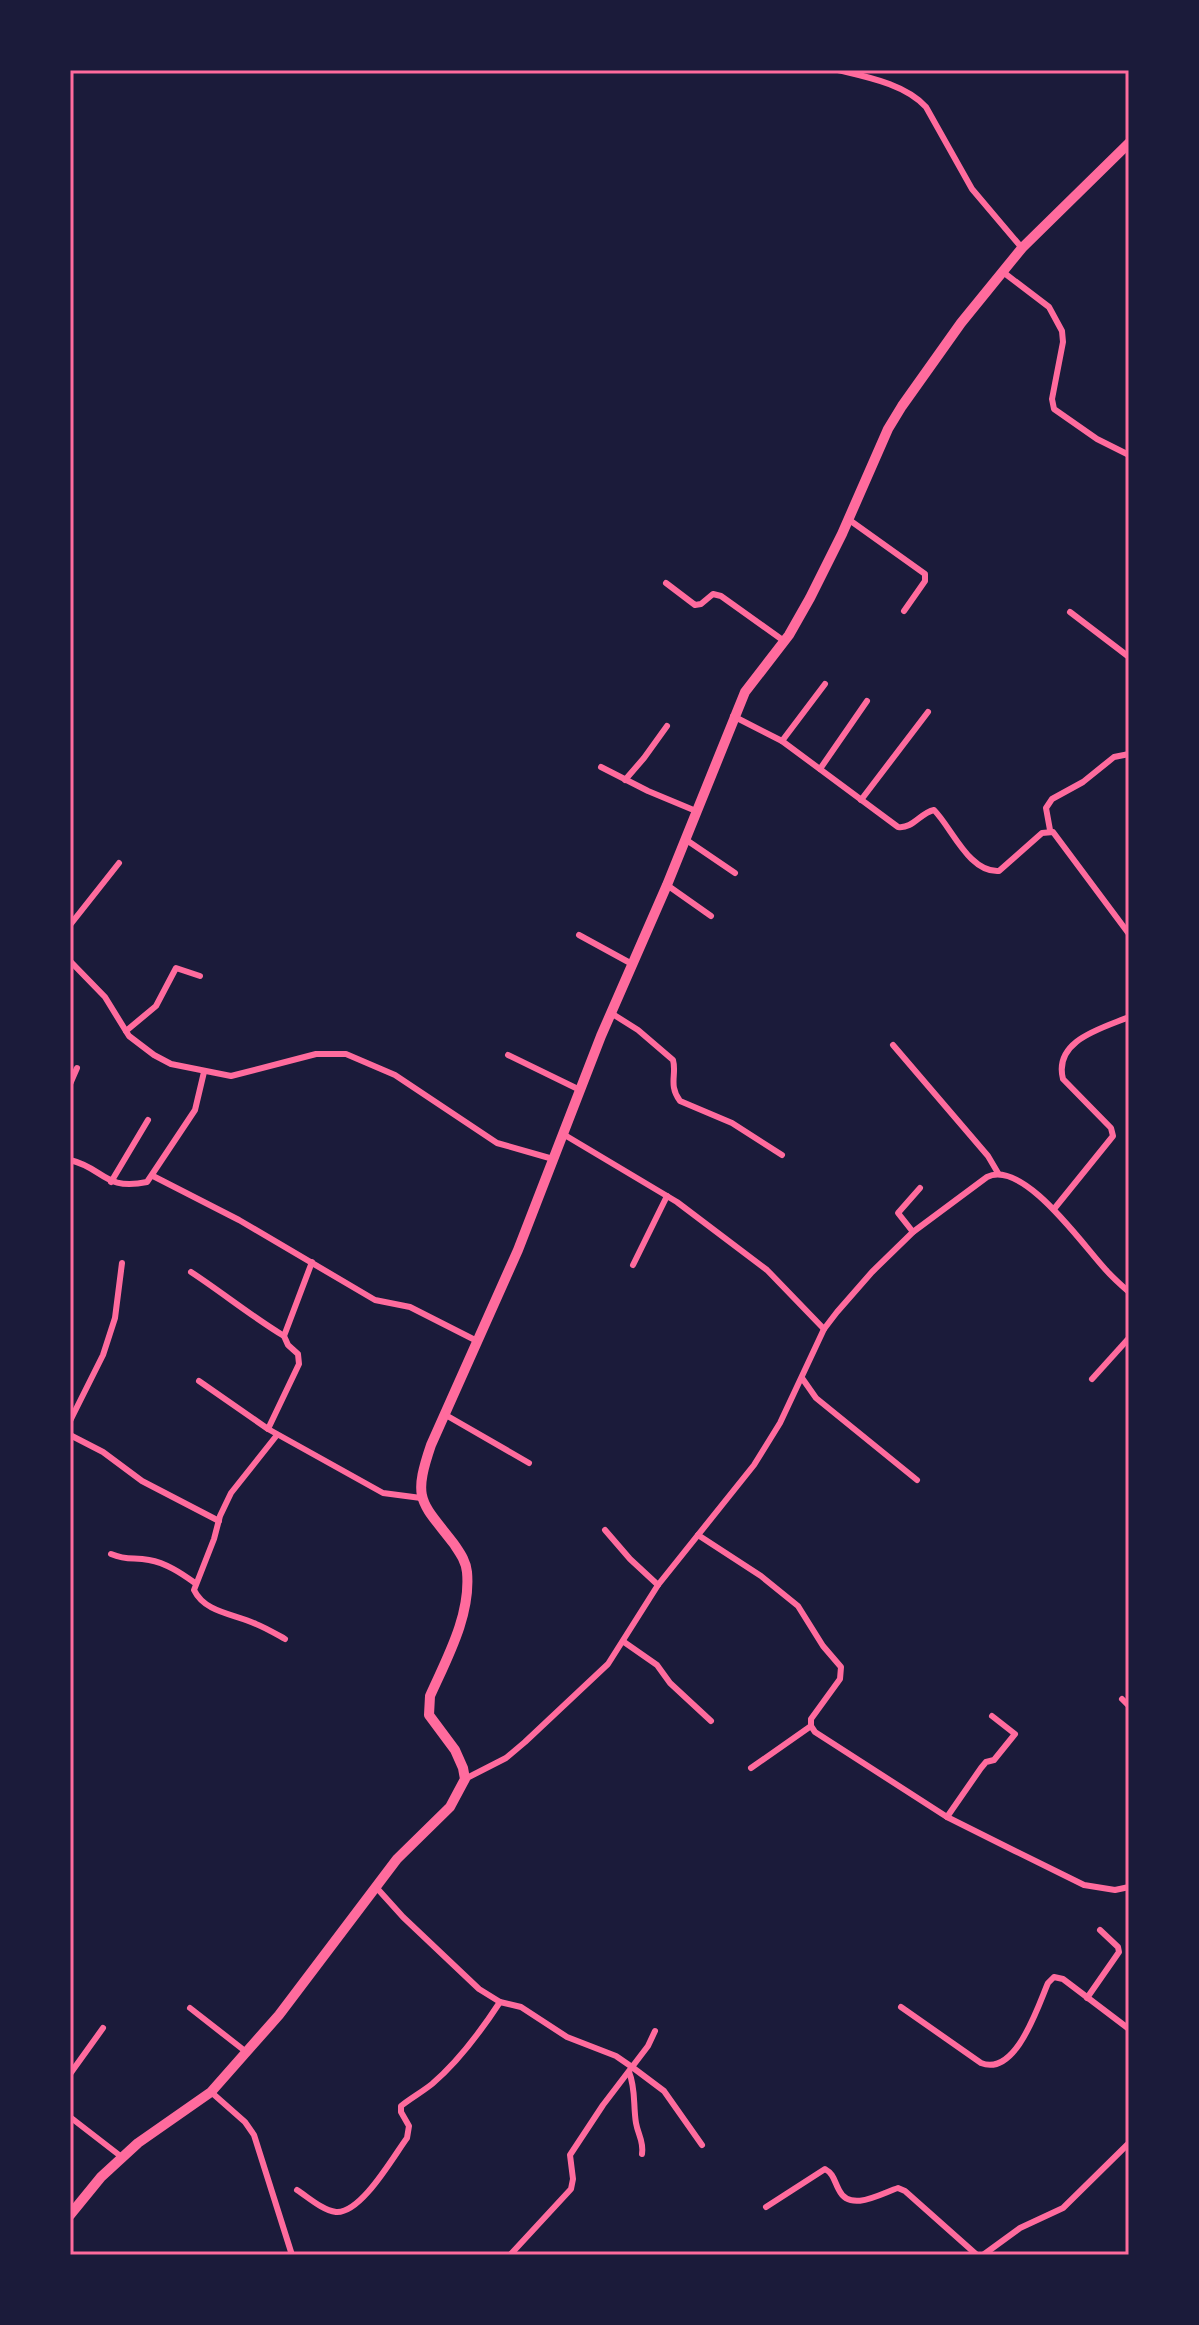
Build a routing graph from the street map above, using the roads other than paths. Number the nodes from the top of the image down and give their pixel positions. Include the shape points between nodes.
1 (838, 70) edge
2 (1129, 143) edge
3 (1022, 248) junction
4 (1003, 272) junction
5 (1129, 455) edge
6 (848, 519) junction
7 (666, 583) dead end
8 (904, 611) dead end
9 (1070, 612) dead end
10 (784, 641) junction
11 (1129, 657) edge
12 (825, 684) dead end
13 (867, 701) dead end
14 (928, 712) dead end
15 (733, 716) junction
16 (667, 726) dead end
17 (782, 741) junction
18 (1129, 754) edge
19 (601, 767) dead end
20 (820, 769) junction
21 (625, 780) junction
22 (861, 800) junction
23 (696, 811) junction
24 (1050, 830) junction
25 (685, 839) junction
26 (119, 863) dead end
27 (735, 873) dead end
28 (667, 885) junction
29 (711, 916) dead end
30 (70, 925) edge
31 (1129, 934) edge
32 (579, 935) dead end
33 (70, 961) edge
34 (632, 964) junction
35 (200, 976) dead end
36 (611, 1013) junction
37 (1129, 1017) edge
38 (126, 1031) junction
39 (893, 1045) dead end
40 (508, 1055) dead end
41 (77, 1068) dead end
42 (204, 1072) junction
43 (70, 1084) edge
44 (580, 1090) junction
45 (148, 1120) dead end
46 (563, 1134) junction
47 (782, 1155) dead end
48 (553, 1159) junction
49 (70, 1160) edge
50 (998, 1173) junction
51 (153, 1176) junction
52 (111, 1182) junction
53 (920, 1188) dead end
54 (667, 1196) junction
55 (1054, 1209) junction
56 (913, 1232) junction
57 (312, 1262) junction
58 (122, 1263) dead end
59 (633, 1265) dead end
60 (191, 1272) dead end
61 (1129, 1292) edge
62 (824, 1329) junction
63 (284, 1336) junction
64 (1129, 1338) edge
65 (477, 1341) junction
66 (802, 1378) junction
67 (1092, 1379) dead end
68 (199, 1381) dead end
69 (444, 1414) junction
70 (70, 1421) edge
71 (268, 1429) junction
72 (70, 1435) edge
73 (277, 1435) junction
74 (529, 1463) dead end
75 (917, 1480) dead end
76 (421, 1498) junction
77 (219, 1521) junction
78 (605, 1530) dead end
79 (698, 1535) junction
80 (111, 1554) dead end
81 (195, 1583) junction
82 (658, 1585) junction
83 (285, 1639) dead end
84 (624, 1642) junction
85 (1122, 1699) dead end
86 (1129, 1706) edge
87 (992, 1716) dead end
88 (711, 1721) dead end
89 (811, 1726) junction
90 (751, 1768) dead end
91 (465, 1779) junction
92 (947, 1817) junction
93 (375, 1886) junction
94 (1129, 1887) edge
95 (1100, 1930) dead end
96 (1087, 1998) junction
97 (500, 2002) junction
98 (901, 2007) dead end
99 (190, 2008) dead end
100 (103, 2028) dead end
101 (1129, 2029) edge
102 (655, 2031) dead end
103 (245, 2051) junction
104 (630, 2070) junction
105 (70, 2074) edge
106 (211, 2092) junction
107 (70, 2117) edge
108 (1129, 2143) edge
109 (702, 2145) dead end
110 (642, 2154) dead end
111 (123, 2158) junction
112 (297, 2190) dead end
113 (766, 2207) dead end
114 (70, 2215) edge
115 (292, 2255) edge
116 (510, 2255) edge
117 (977, 2255) edge
118 (983, 2255) edge

1 - 3 street via 917,97 972,189
2 - 3 main road
3 - 4 main road
4 - 5 street via 1049,307 1062,331 1054,409
4 - 6 main road via 902,406
6 - 8 street via 925,574
6 - 10 main road
7 - 10 street via 695,605 713,594 721,596
9 - 11 street
10 - 15 main road
12 - 17 street
13 - 20 street
14 - 22 street
15 - 17 street
15 - 23 main road
16 - 21 street
17 - 20 street
18 - 24 street via 1114,757 1052,799 1046,808
19 - 21 street
20 - 22 street
21 - 23 street
22 - 24 street via 902,828 934,810 967,854 995,872
23 - 25 main road
24 - 31 street
25 - 27 street
25 - 28 main road
26 - 30 street
28 - 29 street
28 - 34 main road
32 - 34 street
33 - 38 street via 105,997
34 - 36 main road
35 - 38 street via 176,968 156,1006
36 - 44 main road
36 - 47 street via 673,1060 680,1101 732,1123
37 - 55 street via 1078,1039 1063,1064 1063,1079 1113,1136
38 - 42 street via 171,1064
39 - 50 street
40 - 44 street
41 - 43 street
42 - 48 street via 231,1076 316,1054 346,1054 395,1075 497,1143
42 - 51 street via 195,1110
44 - 46 main road
45 - 52 street
46 - 48 main road
46 - 54 street
48 - 65 main road
49 - 52 street
50 - 55 street via 1011,1176
50 - 56 street
51 - 52 street via 136,1185
51 - 57 street
53 - 56 street via 898,1213
54 - 59 street
54 - 62 street via 767,1270
55 - 61 street
56 - 62 street
57 - 63 street
57 - 65 street via 375,1300 410,1307
58 - 70 street via 115,1318 103,1355
60 - 63 street
62 - 66 street
63 - 71 street via 300,1360
64 - 67 street
65 - 69 main road
66 - 75 street via 816,1398
66 - 79 street via 754,1465
68 - 71 street
69 - 74 street
69 - 76 main road via 423,1468
71 - 73 street
72 - 77 street
73 - 76 street via 383,1493
73 - 77 street via 231,1493
76 - 91 main road via 467,1570 461,1619 428,1707 459,1758
77 - 81 street
78 - 82 street
79 - 82 street
79 - 89 street via 798,1606 841,1667 840,1679 817,1707
80 - 81 street via 164,1564
81 - 83 street via 196,1595 204,1603
82 - 84 street
84 - 88 street via 652,1661
84 - 91 street via 599,1674 525,1742
85 - 86 street
87 - 92 street via 1015,1734 981,1768
89 - 90 street
89 - 92 street
91 - 93 main road via 450,1807
92 - 94 street via 1084,1885
93 - 97 street via 479,1989
93 - 103 main road via 279,2015
95 - 96 street via 1119,1952
96 - 98 street via 1059,1977 1050,1979 1022,2044 990,2066
96 - 101 street
97 - 104 street via 521,2007 567,2037 616,2056
97 - 112 street via 447,2069 401,2106 409,2126 407,2138 359,2203 331,2211
99 - 103 street
100 - 105 street
102 - 104 street
103 - 106 main road
104 - 109 street via 664,2091
104 - 110 street
104 - 116 street via 570,2155 571,2189
106 - 111 main road
106 - 115 street via 254,2135
107 - 111 street
108 - 118 street via 1063,2208 1020,2228
111 - 114 main road
113 - 117 street via 825,2169 847,2199 905,2191

